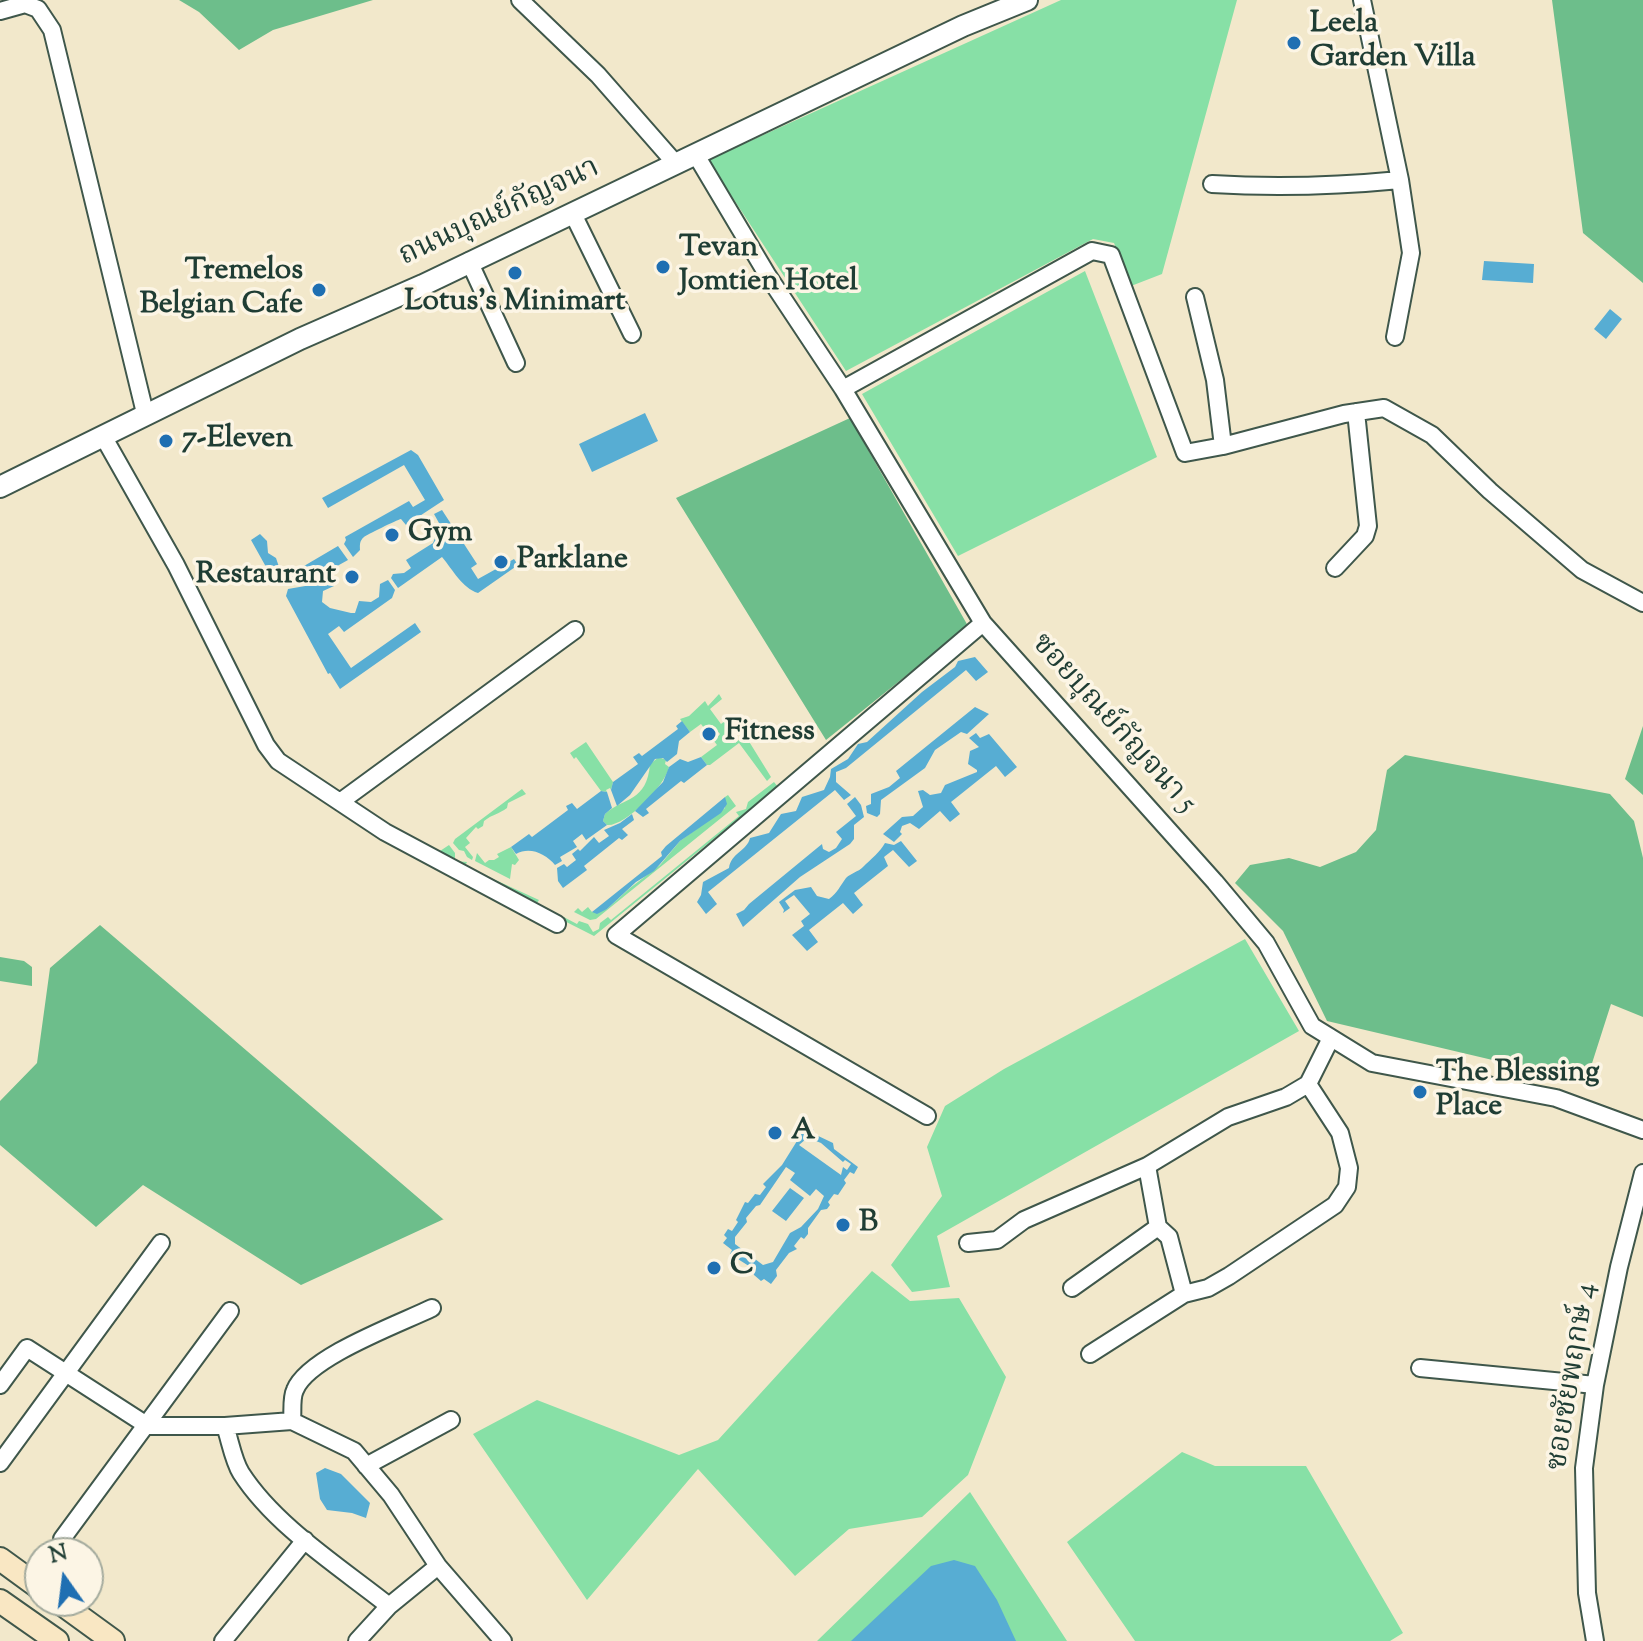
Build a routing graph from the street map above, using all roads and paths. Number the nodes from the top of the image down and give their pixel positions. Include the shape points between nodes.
1 (520, 0) edge
2 (1027, 0) edge
3 (1362, 0) edge
4 (0, 11) edge
5 (696, 155) junction
6 (676, 164) junction
7 (1400, 180) junction
8 (1212, 184) dead end
9 (573, 214) junction
10 (469, 261) junction
11 (1195, 297) dead end
12 (632, 334) dead end
13 (1395, 337) dead end
14 (516, 363) dead end
15 (843, 389) junction
16 (1356, 412) junction
17 (145, 413) junction
18 (103, 436) junction
19 (1223, 446) junction
20 (0, 487) edge
21 (1335, 568) dead end
22 (1643, 603) edge
23 (983, 623) junction
24 (575, 630) dead end
25 (340, 802) junction
26 (557, 924) dead end
27 (1331, 1038) junction
28 (1308, 1084) junction
29 (927, 1116) dead end
30 (1643, 1130) edge
31 (1147, 1166) junction
32 (1643, 1179) edge
33 (1158, 1227) junction
34 (161, 1243) dead end
35 (968, 1243) dead end
36 (1072, 1288) dead end
37 (1184, 1294) junction
38 (432, 1308) dead end
39 (230, 1311) dead end
40 (1090, 1354) dead end
41 (1420, 1368) dead end
42 (64, 1372) junction
43 (0, 1385) edge
44 (1595, 1385) junction
45 (451, 1420) dead end
46 (292, 1421) junction
47 (148, 1426) junction
48 (225, 1426) junction
49 (0, 1463) edge
50 (366, 1466) junction
51 (64, 1537) edge
52 (305, 1540) junction
53 (0, 1559) edge
54 (438, 1566) junction
55 (24, 1576) edge
56 (0, 1601) edge
57 (389, 1606) junction
58 (80, 1617) edge
59 (501, 1640) edge
60 (57, 1641) edge
61 (113, 1641) edge
62 (223, 1641) edge
63 (357, 1641) edge
64 (1595, 1641) edge

1 - 6 street via 598,75
2 - 5 street, ถนนบุณย์กัญจนา
3 - 7 street
4 - 17 street via 25,4 38,9 52,30
5 - 6 street, ถนนบุณย์กัญจนา
5 - 15 street, ซอยบุณย์กัญจนา 5
6 - 9 street, ถนนบุณย์กัญจนา
7 - 8 street
7 - 13 street via 1411,253
9 - 10 street, ถนนบุณย์กัญจนา
9 - 12 street
10 - 14 street
10 - 17 street, ถนนบุณย์กัญจนา
11 - 19 street via 1215,380
15 - 19 street via 1092,251 1111,255 1185,453
15 - 23 street, ซอยบุณย์กัญจนา 5
16 - 19 street
16 - 21 street via 1368,526
16 - 22 street via 1384,408 1432,435 1582,570
17 - 18 street, ถนนบุณย์กัญจนา
18 - 20 street, ถนนบุณย์กัญจนา
18 - 25 street via 176,565 266,745 278,761
23 - 27 street, ซอยบุณย์กัญจนา 5 via 1215,882 1266,943 1312,1026
23 - 29 street via 616,935
24 - 25 street
25 - 26 street via 385,832
27 - 28 street
27 - 30 street, ซอยบุณย์กัญจนา 5 via 1372,1063 1556,1098
28 - 31 street via 1228,1117
28 - 37 street via 1340,1133 1349,1168 1347,1187 1319,1217 1208,1288
31 - 33 street
31 - 35 street via 1024,1220 997,1240
32 - 44 street, ซอยชัยพฤกษ์ 4
33 - 36 street
33 - 37 street via 1169,1237
34 - 42 street
37 - 40 street
38 - 46 street via 310,1369 294,1390
39 - 47 street
41 - 44 street
42 - 43 street via 27,1348
42 - 47 street
42 - 49 street
44 - 64 street, ซอยชัยพฤกษ์ 4 via 1584,1468 1587,1593
45 - 50 street
46 - 48 street
46 - 50 street via 354,1451
47 - 48 street
47 - 51 street
48 - 52 street via 240,1471
50 - 54 street
52 - 57 street
52 - 62 street
53 - 55 main road
54 - 57 street
54 - 59 street
56 - 60 main road
57 - 63 street
58 - 61 main road

